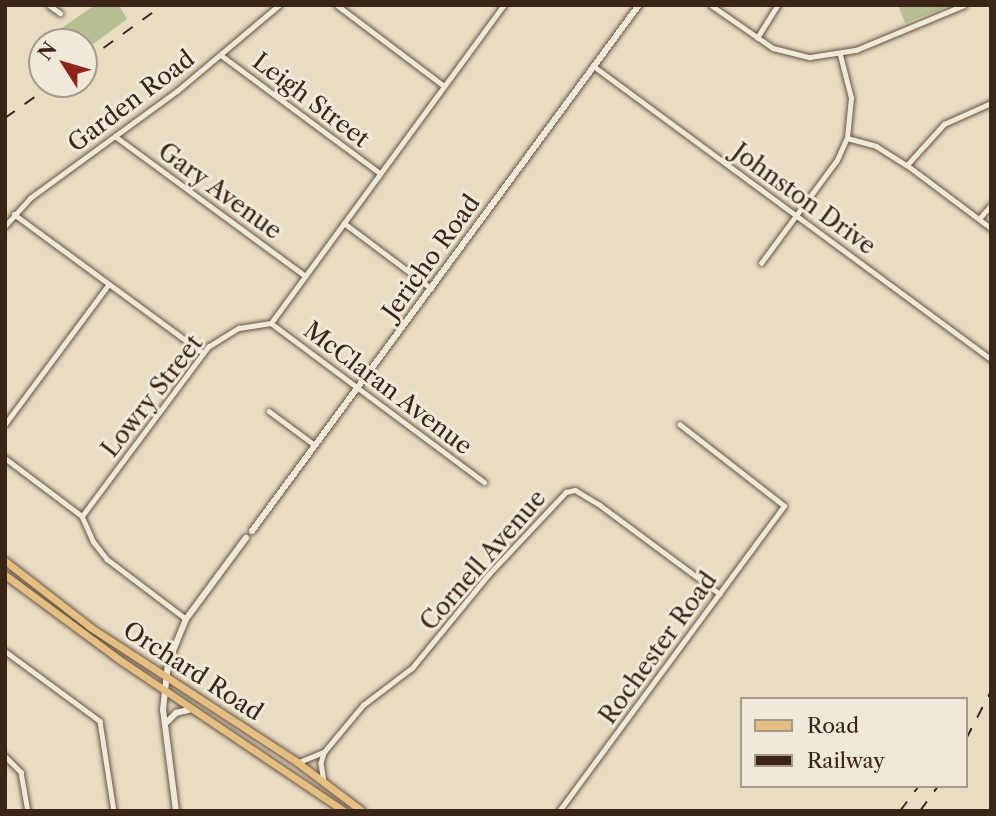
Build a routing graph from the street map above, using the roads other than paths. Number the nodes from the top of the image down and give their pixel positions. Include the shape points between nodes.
1 (50, 5) edge
2 (279, 5) edge
3 (337, 5) edge
4 (504, 5) edge
5 (639, 5) edge
6 (711, 5) edge
7 (778, 5) edge
8 (964, 5) edge
9 (60, 13) dead end
10 (757, 38) junction
11 (221, 55) junction
12 (840, 55) junction
13 (595, 67) junction
14 (444, 86) junction
15 (991, 103) edge
16 (116, 136) junction
17 (847, 138) junction
18 (907, 165) junction
19 (380, 173) junction
20 (991, 205) edge
21 (14, 214) junction
22 (797, 216) junction
23 (979, 219) junction
24 (344, 223) junction
25 (5, 226) edge
26 (991, 228) edge
27 (761, 263) dead end
28 (304, 275) junction
29 (109, 284) junction
30 (431, 288) junction
31 (271, 323) junction
32 (203, 354) junction
33 (991, 359) edge
34 (358, 388) junction
35 (268, 411) dead end
36 (5, 424) edge
37 (680, 425) dead end
38 (315, 446) junction
39 (5, 458) edge
40 (484, 482) dead end
41 (82, 516) junction
42 (252, 531) dead end
43 (246, 538) dead end
44 (5, 561) edge
45 (5, 575) edge
46 (720, 594) junction
47 (186, 619) junction
48 (5, 651) edge
49 (166, 676) junction
50 (163, 688) junction
51 (195, 709) junction
52 (165, 724) junction
53 (324, 752) junction
54 (5, 757) edge
55 (298, 762) junction
56 (325, 783) junction
57 (28, 811) edge
58 (114, 811) edge
59 (176, 811) edge
60 (344, 811) edge
61 (362, 811) edge
62 (559, 811) edge

1 - 9 street
2 - 11 street, Garden Road
3 - 14 street
4 - 14 street
5 - 13 main road, Jericho Road
6 - 10 street
7 - 10 street
8 - 12 street
10 - 12 street via 801,57
11 - 16 street, Garden Road
11 - 19 street, Leigh Street
12 - 17 street via 851,98
13 - 22 street, Johnston Drive
13 - 30 main road, Jericho Road
14 - 19 street
15 - 18 street via 944,124
16 - 21 street, Garden Road
16 - 28 street, Gary Avenue
17 - 18 street via 876,146
17 - 22 street
18 - 23 street
19 - 24 street
20 - 23 street
21 - 25 street, Garden Road
21 - 29 street
22 - 27 street
22 - 33 street, Johnston Drive
23 - 26 street
24 - 28 street
24 - 30 street
28 - 31 street
29 - 32 street
29 - 36 street
30 - 34 main road, Jericho Road
31 - 32 street, Lowry Street via 240,328
31 - 34 street, McClaran Avenue
32 - 41 street, Lowry Street
34 - 38 main road, Jericho Road
34 - 40 street, McClaran Avenue
35 - 38 street
37 - 46 street, Rochester Road via 784,506
38 - 42 main road, Jericho Road
39 - 41 street
41 - 47 street via 107,559
43 - 47 main road
44 - 49 main road, Orchard Road via 90,627
45 - 50 main road, Orchard Road
46 - 53 street, Cornell Avenue via 583,494 566,492 488,575 424,655 363,705
46 - 62 street, Rochester Road
47 - 49 main road
48 - 58 street via 100,722
49 - 50 main road
49 - 55 main road, Orchard Road
50 - 51 main road, Orchard Road
50 - 52 main road
51 - 52 main road via 176,713
51 - 60 main road, Orchard Road
52 - 59 main road
53 - 55 street, Cornell Avenue via 314,760
53 - 56 street via 320,763
54 - 57 street via 21,772
55 - 56 main road, Orchard Road
56 - 61 main road, Orchard Road

